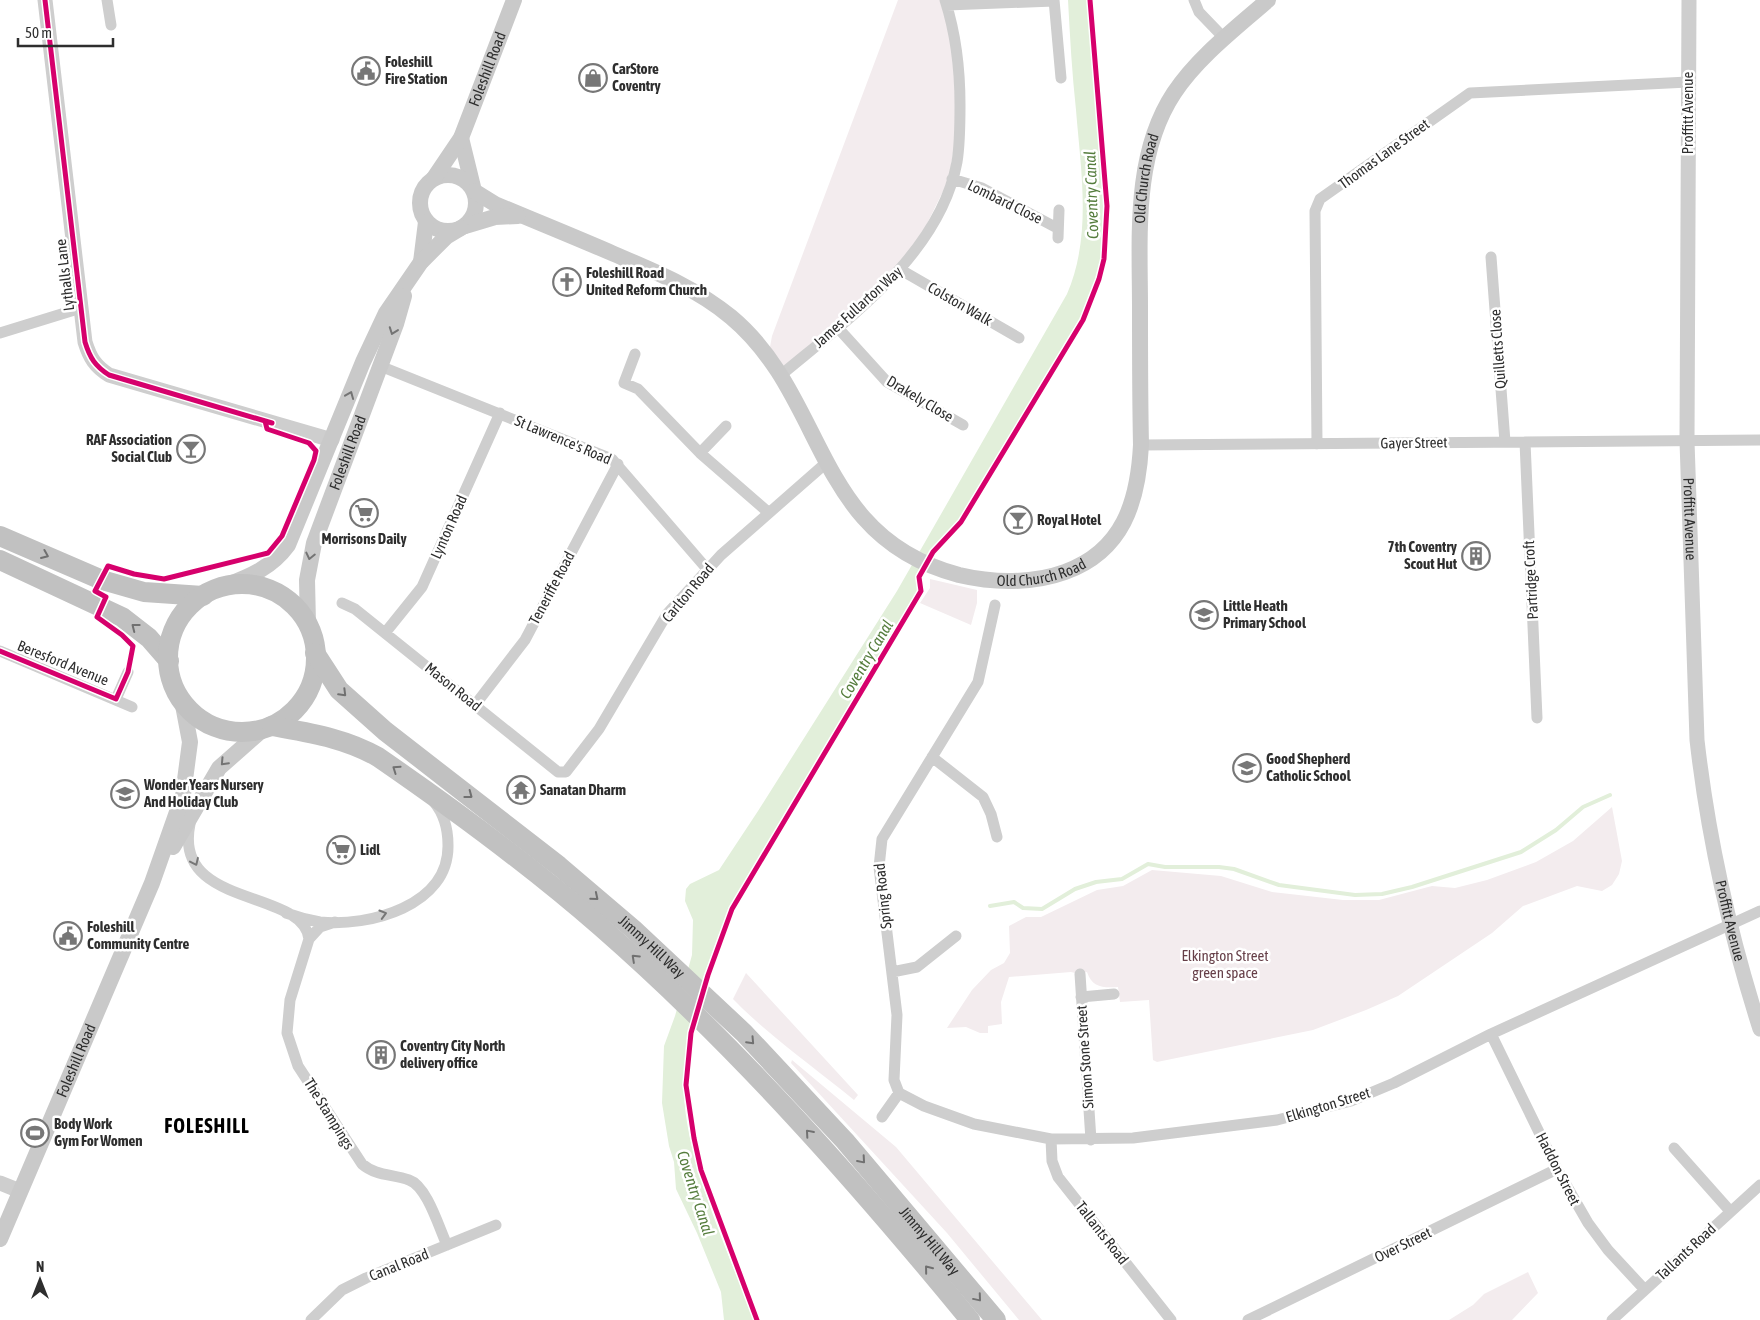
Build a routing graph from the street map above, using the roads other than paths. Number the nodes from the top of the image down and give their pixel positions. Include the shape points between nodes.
1 (45, 0) edge
2 (108, 0) edge
3 (514, 0) edge
4 (1054, 0) edge
5 (1194, 0) edge
6 (1268, 0) edge
7 (1689, 0) edge
8 (946, 3) edge
9 (111, 25) dead end
10 (1224, 38) junction
11 (1061, 78) dead end
12 (1688, 82) junction
13 (461, 138) junction
14 (434, 178) junction
15 (952, 179) junction
16 (474, 190) junction
17 (1059, 210) dead end
18 (523, 216) junction
19 (426, 222) junction
20 (463, 227) junction
21 (1491, 257) dead end
22 (421, 262) junction
23 (900, 270) junction
24 (407, 285) junction
25 (81, 308) junction
26 (838, 328) junction
27 (0, 333) edge
28 (1019, 338) dead end
29 (635, 354) dead end
30 (380, 366) junction
31 (781, 376) junction
32 (500, 413) junction
33 (963, 425) dead end
34 (726, 426) dead end
35 (332, 440) junction
36 (1760, 440) edge
37 (1505, 442) junction
38 (1525, 442) junction
39 (1687, 442) junction
40 (1317, 444) junction
41 (1141, 445) junction
42 (700, 453) junction
43 (826, 463) junction
44 (618, 464) junction
45 (769, 513) junction
46 (0, 536) edge
47 (0, 560) edge
48 (707, 569) junction
49 (227, 585) junction
50 (203, 596) junction
51 (342, 603) dead end
52 (995, 605) dead end
53 (308, 624) junction
54 (385, 633) junction
55 (0, 651) edge
56 (315, 653) junction
57 (169, 661) junction
58 (128, 672) dead end
59 (116, 699) junction
60 (182, 700) junction
61 (475, 705) junction
62 (132, 707) dead end
63 (1537, 718) dead end
64 (267, 729) junction
65 (932, 757) junction
66 (562, 773) joint
67 (420, 786) junction
68 (191, 815) junction
69 (996, 837) dead end
70 (152, 883) junction
71 (1760, 911) edge
72 (286, 913) junction
73 (335, 922) junction
74 (1731, 926) junction
75 (956, 936) dead end
76 (309, 939) junction
77 (892, 972) junction
78 (1080, 974) dead end
79 (1114, 994) dead end
80 (1081, 996) junction
81 (1760, 1029) edge
82 (1491, 1034) junction
83 (899, 1093) junction
84 (882, 1118) dead end
85 (1050, 1139) junction
86 (1091, 1140) junction
87 (1674, 1148) dead end
88 (1557, 1169) junction
89 (0, 1183) edge
90 (1760, 1185) edge
91 (20, 1191) junction
92 (1730, 1211) junction
93 (496, 1225) dead end
94 (0, 1239) edge
95 (447, 1245) junction
96 (1646, 1290) junction
97 (311, 1320) edge
98 (970, 1320) edge
99 (996, 1320) edge
100 (1171, 1320) edge
101 (1248, 1320) edge
102 (1612, 1320) edge

1 - 25 street, Lythalls Lane
2 - 9 street
3 - 13 main road, Foleshill Road
4 - 8 street
4 - 11 street
5 - 10 street via 1199,12
6 - 10 main road, Old Church Road
7 - 12 street, Proffitt Avenue
8 - 15 street, James Fullarton Way via 955,39 960,100 959,147
10 - 41 main road, Old Church Road via 1174,92 1150,151 1140,219
12 - 39 street, Proffitt Avenue
12 - 40 street, Thomas Lane Street via 1470,93 1320,199 1315,211
13 - 14 main road, Foleshill Road
13 - 16 main road
14 - 16 main road via 450,174 462,178
14 - 19 main road via 420,194 419,204
15 - 17 street, Lombard Close via 982,188 1058,233
15 - 23 street, James Fullarton Way via 930,227
16 - 18 main road, Old Church Road via 495,204
16 - 20 main road via 475,213
18 - 20 main road, Old Church Road via 495,217
18 - 31 main road, Old Church Road via 698,293 753,336
19 - 20 main road via 446,232
19 - 22 main road, Foleshill Road
20 - 22 main road, Foleshill Road via 446,237
21 - 37 street, Quilletts Close
22 - 24 main road, Foleshill Road
23 - 26 street, James Fullarton Way
23 - 28 street, Colston Walk
24 -> 30 main road, Foleshill Road
35 -> 24 main road, Foleshill Road via 386,313
25 - 27 street
25 - 35 street, Lythalls Lane via 89,357 108,376
26 - 31 street, James Fullarton Way
26 - 33 street, Drakely Close via 887,382
29 - 42 street via 624,383 638,389
30 - 32 street, St Lawrence's Road
30 -> 53 main road, Foleshill Road via 314,543 307,580
31 - 43 main road, Old Church Road
32 - 44 street, St Lawrence's Road via 608,456
32 - 54 street, Lynton Road via 422,587
34 - 42 street
35 - 49 main road, Foleshill Road via 288,545 279,557 257,574
36 - 39 street, Gayer Street
37 - 38 street, Gayer Street
37 - 40 street, Gayer Street
38 - 39 street, Gayer Street
38 - 63 street, Partridge Croft
39 - 74 street, Proffitt Avenue via 1697,740 1702,782
40 - 41 street, Gayer Street
41 - 43 main road, Old Church Road via 1135,498 1113,540 1076,568 1041,578 987,580 946,571 917,559 893,545 849,502
42 - 45 street
43 - 45 street, Carlton Road
44 - 48 street, St Lawrence's Road
44 - 61 street, Teneriffe Road via 525,640
45 - 48 street, Carlton Road
46 -> 50 highway via 110,582 144,592
57 -> 47 highway via 149,638 122,617
48 - 66 street, Carlton Road via 667,614 599,729
49 - 50 highway
49 - 53 highway via 256,586 280,594 293,603
50 - 57 highway via 189,607 178,623
51 - 54 street, Mason Road via 355,608
52 - 65 street, Spring Road via 978,682
53 - 56 highway
54 - 61 street, Mason Road
55 - 59 street, Beresford Avenue
56 - 64 highway via 313,674 305,695 289,716
56 -> 99 highway, Jimmy Hill Way via 338,690 385,731 552,860 716,1007 845,1141
57 - 60 highway via 173,684
58 - 59 street, Beresford Avenue
59 - 62 street, Beresford Avenue
60 - 64 highway via 192,712 214,727 238,732
60 - 70 main road, Foleshill Road via 190,742 188,773
61 - 66 street, Mason Road
67 -> 64 highway, Jimmy Hill Way via 378,757 349,743 321,735
64 -> 68 main road, Foleshill Road via 219,768
65 - 69 street via 983,797
65 - 77 street, Spring Road via 882,839 880,848 879,867
73 -> 67 street via 373,917 405,907 434,886 447,859 448,839 445,821
98 -> 67 highway, Jimmy Hill Way via 902,1237 803,1126 713,1032 564,895
68 - 70 main road, Foleshill Road
68 -> 72 street via 188,840 193,861 199,870 214,882
70 - 91 main road, Foleshill Road
71 - 74 street, Elkington Street
72 - 73 street via 306,920
72 - 76 street via 306,929
73 - 76 street via 320,927
74 - 81 street, Proffitt Avenue
74 - 82 street, Elkington Street
75 - 77 street via 917,966
76 - 95 street, The Stampings via 287,1013 292,1055 356,1158 373,1172 408,1179 423,1190
77 - 83 street, Spring Road via 897,1015 894,1080
78 - 80 street, Simon Stone Street
79 - 80 street
80 - 86 street, Simon Stone Street
82 - 86 street, Elkington Street via 1394,1083 1322,1110 1221,1129
82 - 88 street, Haddon Street
83 - 84 street
83 - 85 street, Elkington Street via 974,1124
85 - 86 street, Elkington Street
85 - 100 street, Tallants Road via 1052,1162 1058,1177
87 - 92 street
88 - 96 street, Haddon Street via 1588,1223 1608,1250
88 - 101 street, Over Street
89 - 91 street
90 - 92 street, Tallants Road
91 - 94 main road, Foleshill Road
92 - 96 street, Tallants Road
93 - 95 street, Canal Road
95 - 97 street, Canal Road via 342,1290
96 - 102 street, Tallants Road

